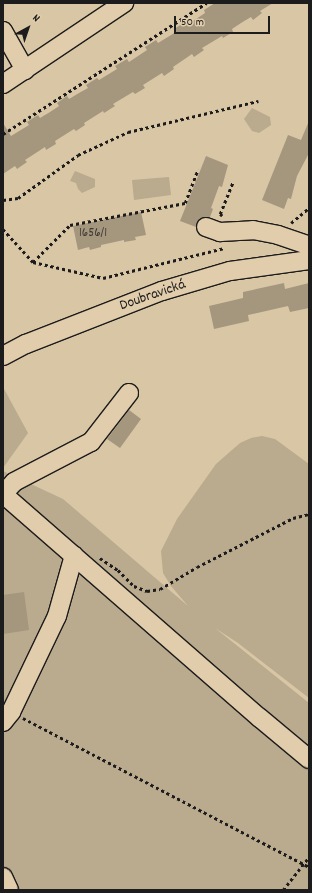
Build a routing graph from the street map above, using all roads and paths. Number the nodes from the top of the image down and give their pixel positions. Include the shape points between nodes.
1 (124, 3) edge
2 (206, 3) edge
3 (3, 31) edge
4 (25, 70) junction
5 (3, 84) edge
6 (258, 101) dead end
7 (3, 134) edge
8 (198, 169) dead end
9 (232, 182) dead end
10 (3, 200) edge
11 (309, 208) edge
12 (227, 218) dead end
13 (206, 227) dead end
14 (3, 229) edge
15 (278, 235) junction
16 (229, 247) dead end
17 (306, 252) edge
18 (33, 262) junction
19 (3, 356) edge
20 (129, 393) dead end
21 (3, 494) edge
22 (309, 514) edge
23 (74, 555) junction
24 (98, 557) dead end
25 (7, 717) edge
26 (309, 759) edge
27 (309, 857) edge
28 (303, 864) junction
29 (309, 867) edge
30 (3, 877) edge
31 (9, 890) edge
32 (283, 890) edge

1 - 4 street
2 - 7 path
3 - 4 street
4 - 5 street
6 - 10 path via 128,132 78,155 18,198
8 - 18 path via 185,203 70,225
9 - 12 path via 220,214
11 - 15 path
13 - 15 street via 220,232 253,230
14 - 18 path
15 - 17 street
16 - 18 path via 103,278
17 - 19 street, Doubravická via 162,291 26,344
20 - 21 street via 91,442 14,482
21 - 23 street
22 - 24 path via 293,518 160,589 146,591 134,586 118,570
23 - 25 street via 57,616
23 - 26 street
25 - 28 path
27 - 28 path
28 - 29 path
28 - 32 path
30 - 31 street

